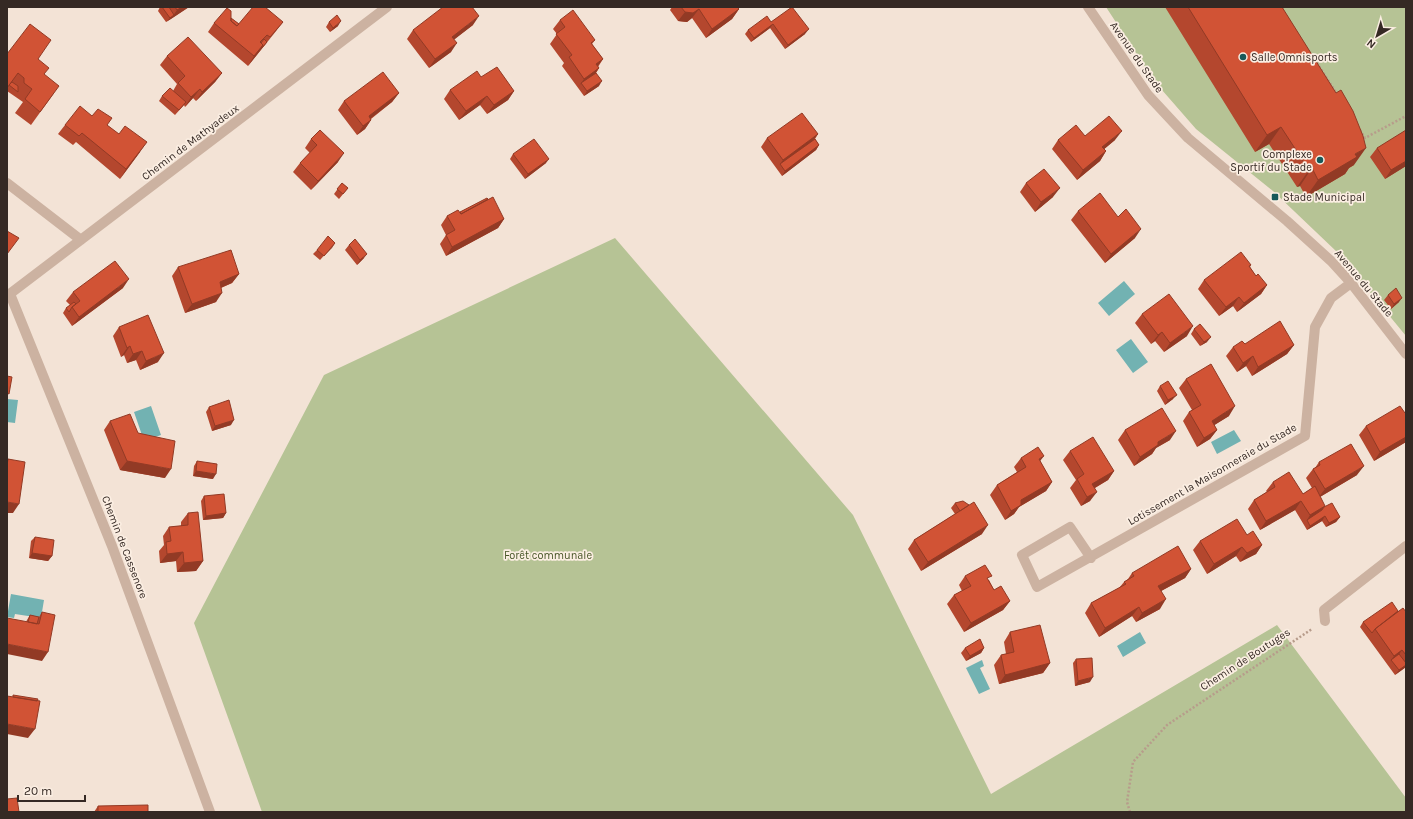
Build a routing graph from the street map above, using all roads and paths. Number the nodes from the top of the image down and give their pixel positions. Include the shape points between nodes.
1 (387, 7) edge
2 (1088, 7) edge
3 (1314, 59) edge
4 (1340, 99) edge
5 (1406, 116) edge
6 (1357, 125) edge
7 (7, 183) edge
8 (81, 240) junction
9 (1351, 283) junction
10 (9, 295) edge
11 (1406, 354) edge
12 (1406, 546) edge
13 (1091, 558) junction
14 (1325, 621) joint
15 (210, 812) edge
16 (1130, 812) edge

1 - 8 street, Chemin de Mathyadeux
2 - 9 street, Avenue du Stade via 1148,95 1188,138 1287,221
3 - 4 path
5 - 6 path via 1365,138
7 - 8 street
8 - 10 street, Chemin de Mathyadeux
9 - 11 street, Avenue du Stade
9 - 13 street, Lotissement la Maisonneraie du Stade via 1331,298 1315,327 1305,436
10 - 15 street, Chemin de Cassenore via 112,546
12 - 14 street via 1324,610
13 - 13 street, Lotissement la Maisonneraie du Stade via 1037,587 1022,555 1070,527
14 - 16 path, Chemin de Boutuges via 1167,725 1133,762 1127,802

